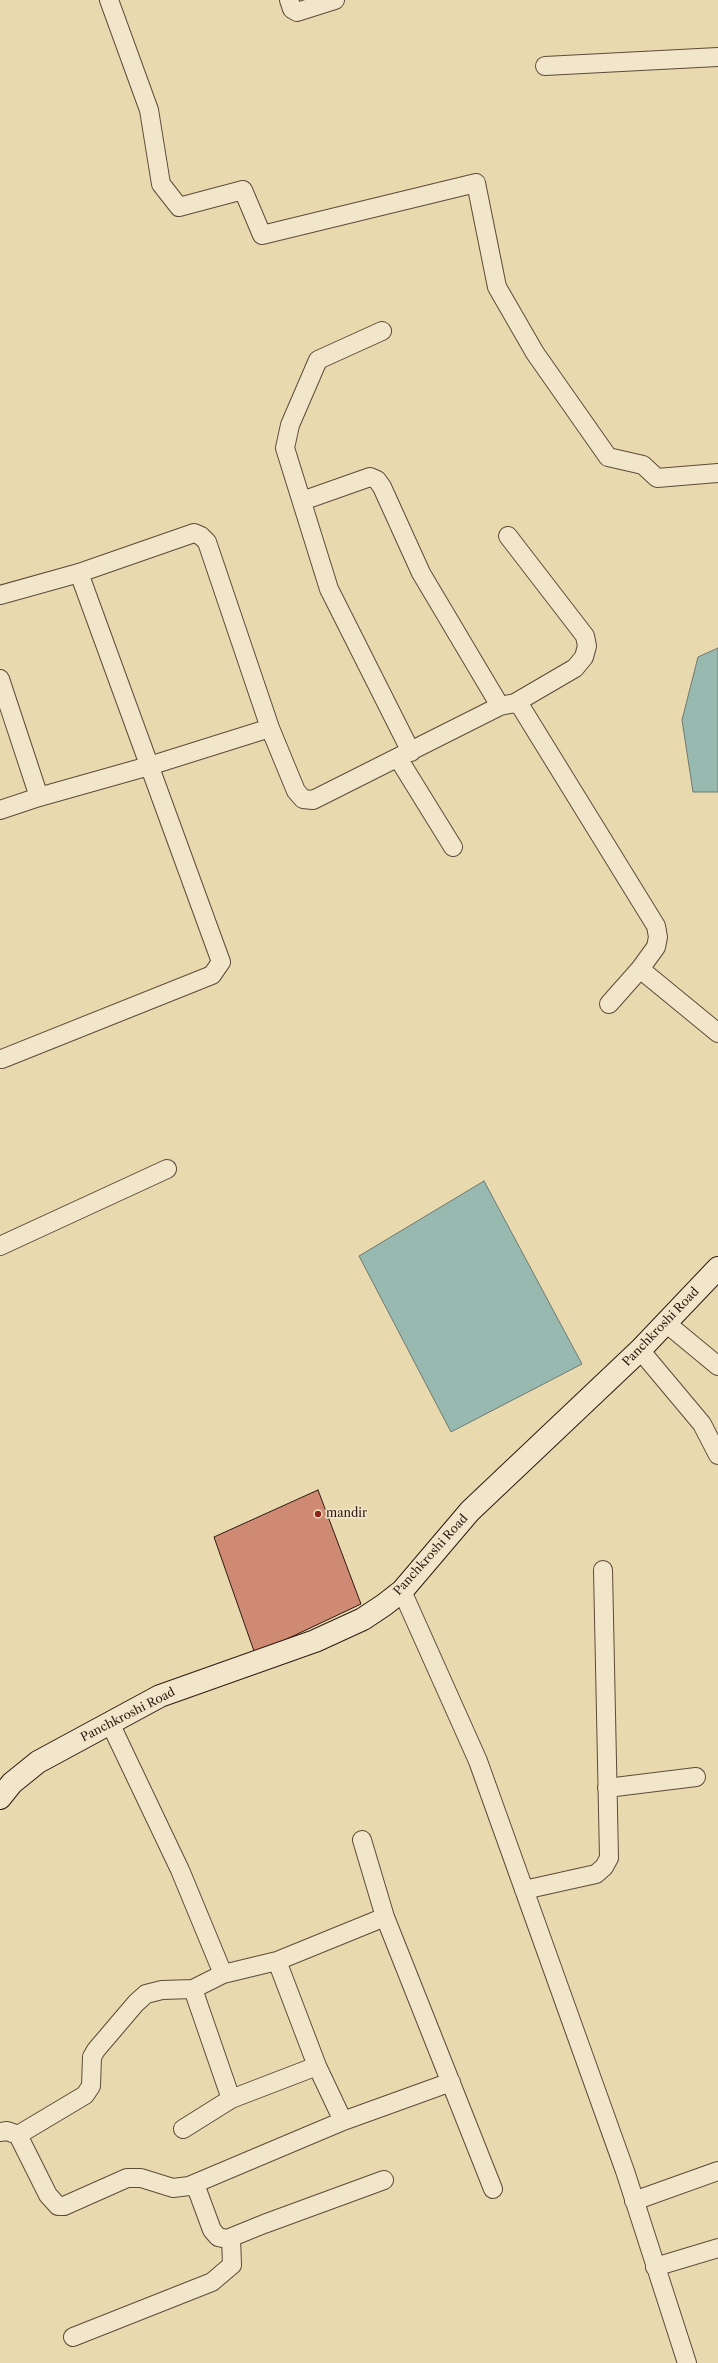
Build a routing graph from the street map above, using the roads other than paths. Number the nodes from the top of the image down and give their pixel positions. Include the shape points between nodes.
1 (109, 0) edge
2 (289, 0) edge
3 (335, 0) edge
4 (718, 57) edge
5 (545, 66) dead end
6 (382, 331) dead end
7 (718, 473) edge
8 (302, 501) junction
9 (508, 536) dead end
10 (79, 573) junction
11 (0, 595) edge
12 (0, 679) edge
13 (508, 704) junction
14 (270, 728) junction
15 (404, 755) junction
16 (149, 766) junction
17 (39, 796) junction
18 (0, 810) edge
19 (453, 847) dead end
20 (640, 969) junction
21 (609, 1004) dead end
22 (718, 1033) edge
23 (2, 1059) dead end
24 (167, 1169) dead end
25 (0, 1246) edge
26 (718, 1268) edge
27 (666, 1323) junction
28 (640, 1350) junction
29 (718, 1366) edge
30 (718, 1455) edge
31 (603, 1570) dead end
32 (402, 1591) junction
33 (110, 1723) junction
34 (696, 1777) dead end
35 (607, 1788) junction
36 (0, 1798) edge
37 (362, 1840) dead end
38 (524, 1890) junction
39 (385, 1917) junction
40 (277, 1962) junction
41 (223, 1974) junction
42 (192, 1988) junction
43 (317, 2066) junction
44 (451, 2082) junction
45 (231, 2098) junction
46 (343, 2121) junction
47 (183, 2130) dead end
48 (0, 2132) edge
49 (18, 2134) junction
50 (718, 2171) edge
51 (384, 2180) dead end
52 (195, 2184) junction
53 (493, 2190) dead end
54 (634, 2201) junction
55 (231, 2238) junction
56 (718, 2248) edge
57 (655, 2267) junction
58 (73, 2337) dead end
59 (687, 2363) edge

1 - 7 street via 149,110 161,184 180,207 243,190 262,235 476,183 497,287 535,353 608,457 643,465 657,478
2 - 3 street via 292,9 297,12
4 - 5 street
6 - 8 street via 318,360 290,425 285,448
8 - 13 street via 370,477 377,480 421,573
8 - 15 street via 329,589
9 - 13 street via 585,636 587,646 584,657 575,668
10 - 11 street
10 - 14 street via 194,533 201,536 207,542
10 - 16 street
12 - 17 street
13 - 15 street
13 - 20 street via 521,707 656,926 656,947
14 - 15 street via 296,791 303,798 313,800
14 - 16 street
15 - 19 street
16 - 17 street
16 - 23 street via 221,958 219,966 212,975
17 - 18 street
20 - 21 street
20 - 22 street
24 - 25 street
26 - 27 street, Panchkroshi Road
27 - 28 street, Panchkroshi Road
27 - 29 street
28 - 30 street via 702,1424
28 - 32 street, Panchkroshi Road via 470,1511
31 - 35 street
32 - 33 street, Panchkroshi Road via 363,1618 315,1641 160,1696
32 - 38 street via 478,1761
33 - 36 street, Panchkroshi Road via 38,1762 12,1783
33 - 41 street via 180,1870
34 - 35 street
35 - 38 street via 609,1858 604,1867 596,1874
37 - 39 street
38 - 54 street
39 - 40 street
39 - 44 street
40 - 41 street
40 - 43 street
41 - 42 street
42 - 45 street
42 - 49 street via 162,1990 141,1998 92,2057 89,2091 75,2102
43 - 45 street
43 - 46 street
44 - 46 street
44 - 53 street
45 - 47 street
46 - 52 street
48 - 49 street via 7,2130
49 - 52 street via 48,2195 58,2206 64,2206 127,2178 141,2178 173,2188
50 - 54 street
51 - 55 street
52 - 55 street via 212,2230 220,2238
54 - 57 street
55 - 58 street via 232,2265 212,2282
56 - 57 street
57 - 59 street

